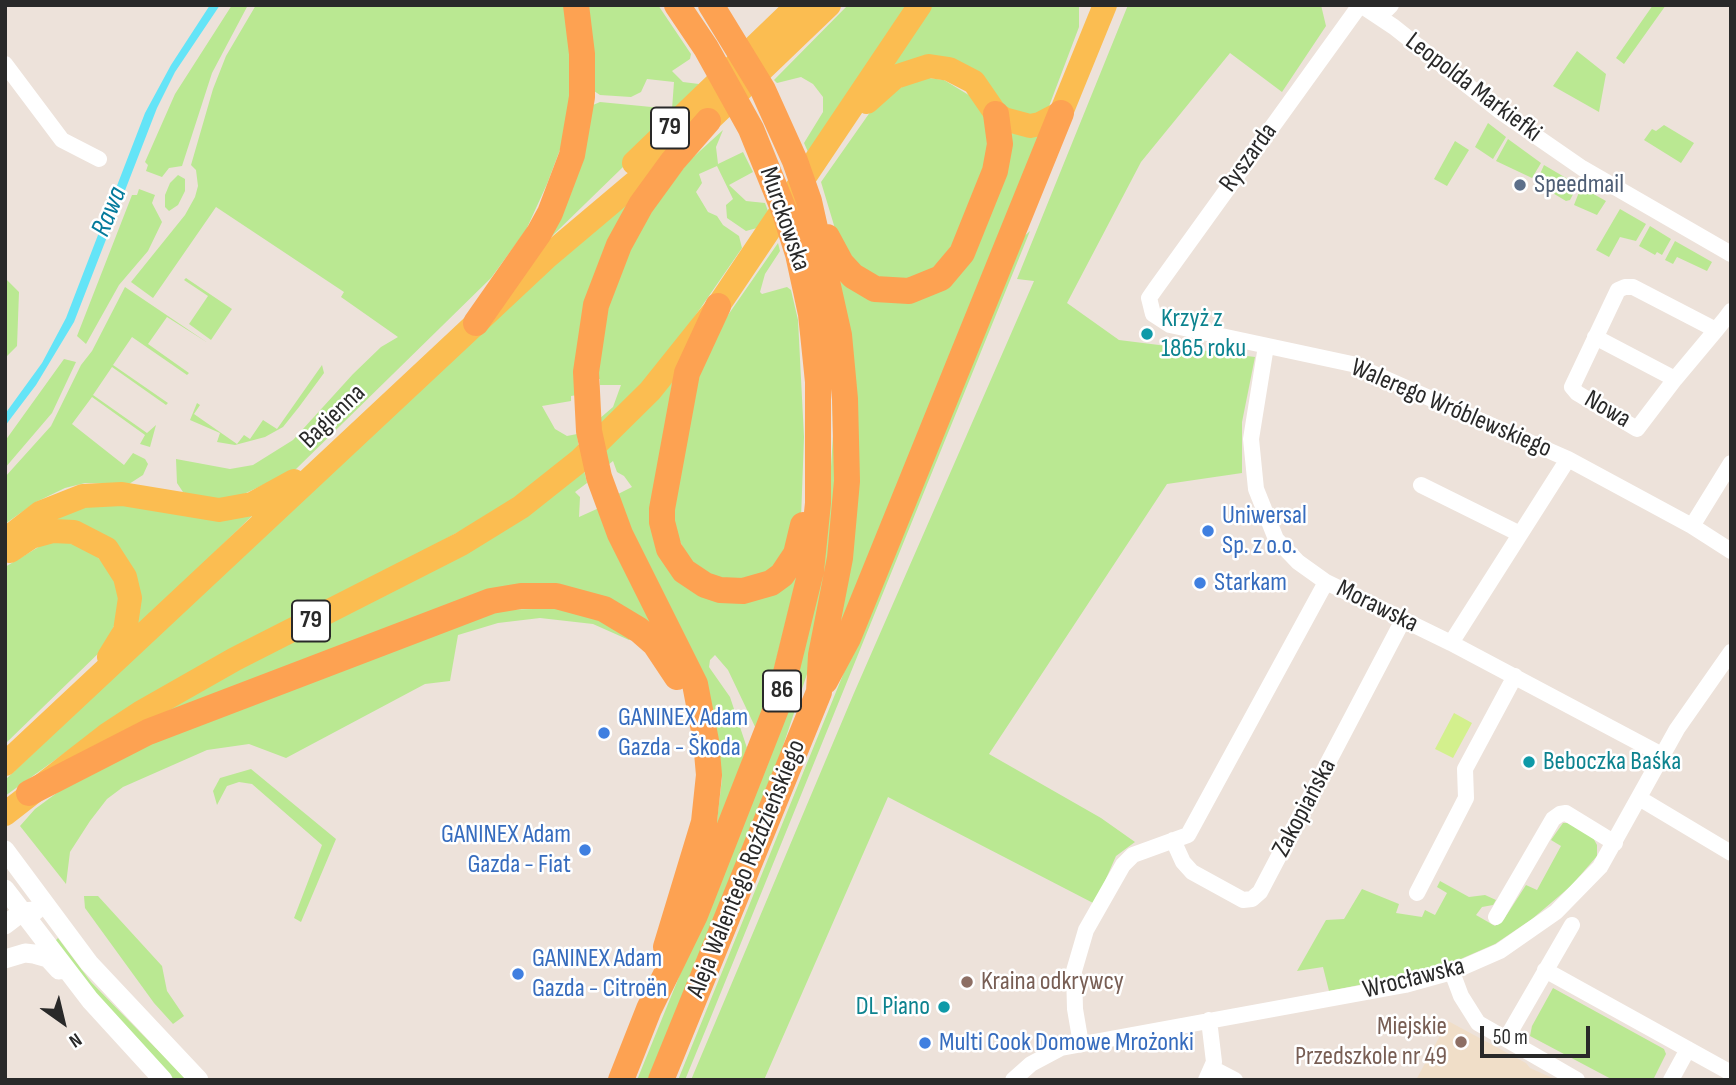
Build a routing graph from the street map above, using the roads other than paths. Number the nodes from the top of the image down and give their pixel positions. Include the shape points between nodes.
1 (576, 5) edge
2 (677, 5) edge
3 (711, 5) edge
4 (798, 5) edge
5 (828, 5) edge
6 (920, 5) edge
7 (1105, 5) edge
8 (1360, 5) edge
9 (1391, 5) edge
10 (1379, 18) junction
11 (5, 64) edge
12 (1061, 113) junction
13 (996, 114) junction
14 (708, 121) junction
15 (822, 148) junction
16 (99, 159) dead end
17 (823, 238) junction
18 (1731, 254) edge
19 (548, 256) junction
20 (718, 306) junction
21 (1731, 311) edge
22 (1153, 314) joint
23 (475, 323) junction
24 (1716, 330) junction
25 (1595, 337) junction
26 (1266, 346) junction
27 (1675, 379) junction
28 (339, 453) junction
29 (817, 455) junction
30 (1568, 459) junction
31 (1731, 463) edge
32 (1421, 485) dead end
33 (1692, 526) junction
34 (1520, 534) junction
35 (5, 540) edge
36 (1731, 551) edge
37 (5, 557) edge
38 (1326, 582) junction
39 (1403, 620) junction
40 (1451, 643) junction
41 (1731, 652) edge
42 (1515, 677) junction
43 (93, 681) junction
44 (819, 692) junction
45 (703, 725) junction
46 (1662, 755) junction
47 (5, 764) edge
48 (29, 793) junction
49 (1639, 798) junction
50 (5, 814) edge
51 (1173, 840) junction
52 (1615, 844) junction
53 (5, 850) edge
54 (1731, 853) edge
55 (7, 892) edge
56 (1417, 893) dead end
57 (50, 910) junction
58 (1496, 917) dead end
59 (17, 921) edge
60 (1572, 925) dead end
61 (5, 951) edge
62 (5, 959) edge
63 (1545, 970) junction
64 (1452, 972) junction
65 (90, 1000) junction
66 (649, 1009) junction
67 (1209, 1020) junction
68 (1506, 1040) junction
69 (1082, 1044) junction
70 (1688, 1049) junction
71 (1731, 1073) edge
72 (1209, 1074) edge
73 (163, 1080) edge
74 (199, 1080) edge
75 (621, 1080) edge
76 (661, 1080) edge
77 (1013, 1080) edge
78 (1235, 1080) edge
79 (1577, 1080) edge
80 (1671, 1080) edge

1 - 23 highway via 582,97 572,155 539,233
2 - 29 highway, Murckowska / 86 via 732,91 785,213 804,279 818,382
3 - 17 highway, Murckowska / 86 via 769,102
4 - 19 main road, 79 via 622,174
5 - 14 main road, 79
6 - 15 main road, 79
7 - 12 main road
8 - 10 street, Leopolda Markiefki
8 - 22 street, Ryszarda via 1149,298
9 - 10 street
10 - 18 street, Leopolda Markiefki via 1582,168
11 - 16 street via 62,140
12 - 13 main road via 1030,126
12 - 44 highway via 848,638
13 - 15 main road via 982,91 964,75 949,69 917,68 881,87
13 - 17 highway via 1000,144 995,171 962,253 941,278 909,291 875,289 853,276
14 - 19 main road, Bagienna
14 - 45 highway via 641,205 619,245 594,314 586,379 594,457 615,522 684,659 699,695
15 - 20 main road, 79
17 - 44 highway, Aleja Walentego Roździeńskiego / 86 via 839,335 847,442 840,558 821,655
19 - 23 main road, Bagienna / 79
20 - 29 highway via 687,373 663,509 669,549 684,571 705,585 727,591 758,588 782,575 801,538
20 - 48 main road, 79 via 615,429 521,507 442,555 164,699
21 - 24 street, Nowa
22 - 26 street, Walerego Wróblewskiego via 1170,325
23 - 28 main road, Bagienna / 79
24 - 25 street, Nowa via 1625,287 1618,290
24 - 27 street, Nowa
25 - 27 street
25 - 27 street, Nowa via 1572,387 1637,429
26 - 30 street, Walerego Wróblewskiego via 1352,364
26 - 38 street, Morawska via 1251,439 1256,489 1276,539
28 - 35 main road via 268,497 243,507 219,510 122,494 83,496 40,513
28 - 43 main road, Bagienna / 79
29 - 66 highway, Aleja Walentego Roździeńskiego / 86 via 811,571 783,688 702,898
30 - 33 street, Walerego Wróblewskiego
30 - 34 street
31 - 33 street
32 - 34 street
33 - 36 street, Walerego Wróblewskiego
34 - 40 street
37 - 43 main road via 31,537 65,531 101,544 116,560 130,598 125,631
38 - 39 street, Morawska
38 - 51 street via 1188,835
39 - 40 street, Morawska
39 - 51 street, Zakopiańska via 1260,892 1243,900 1192,872
40 - 42 street, Morawska
41 - 46 street, Wrocławska
42 - 46 street, Morawska
42 - 56 street via 1465,769 1466,798
43 - 47 main road, Bagienna / 79
44 - 76 highway, Aleja Walentego Roździeńskiego / 86
45 - 48 highway via 668,659 639,629 604,609 575,600 521,596 441,618 218,703 148,732
45 - 66 highway via 709,775 704,822
46 - 49 street, Wrocławska
48 - 50 main road, 79
49 - 52 street, Wrocławska
49 - 54 street
51 - 69 street via 1133,855 1123,865 1086,930 1074,971
52 - 58 street via 1566,813 1560,814
52 - 64 street, Wrocławska via 1583,885 1536,928 1500,951
53 - 57 street
55 - 59 street
57 - 59 street
57 - 74 street via 89,962
59 - 61 street
59 - 65 street
60 - 63 street
62 - 65 street via 25,953 48,958
63 - 68 street
63 - 70 street
64 - 67 street, Wrocławska via 1405,985
64 - 68 street via 1478,1023
65 - 73 street
66 - 75 highway, Aleja Walentego Roździeńskiego / 86
67 - 69 street, Wrocławska
67 - 72 street
68 - 79 street
69 - 77 street, Wrocławska via 1043,1056
70 - 71 street
70 - 80 street
72 - 78 street

